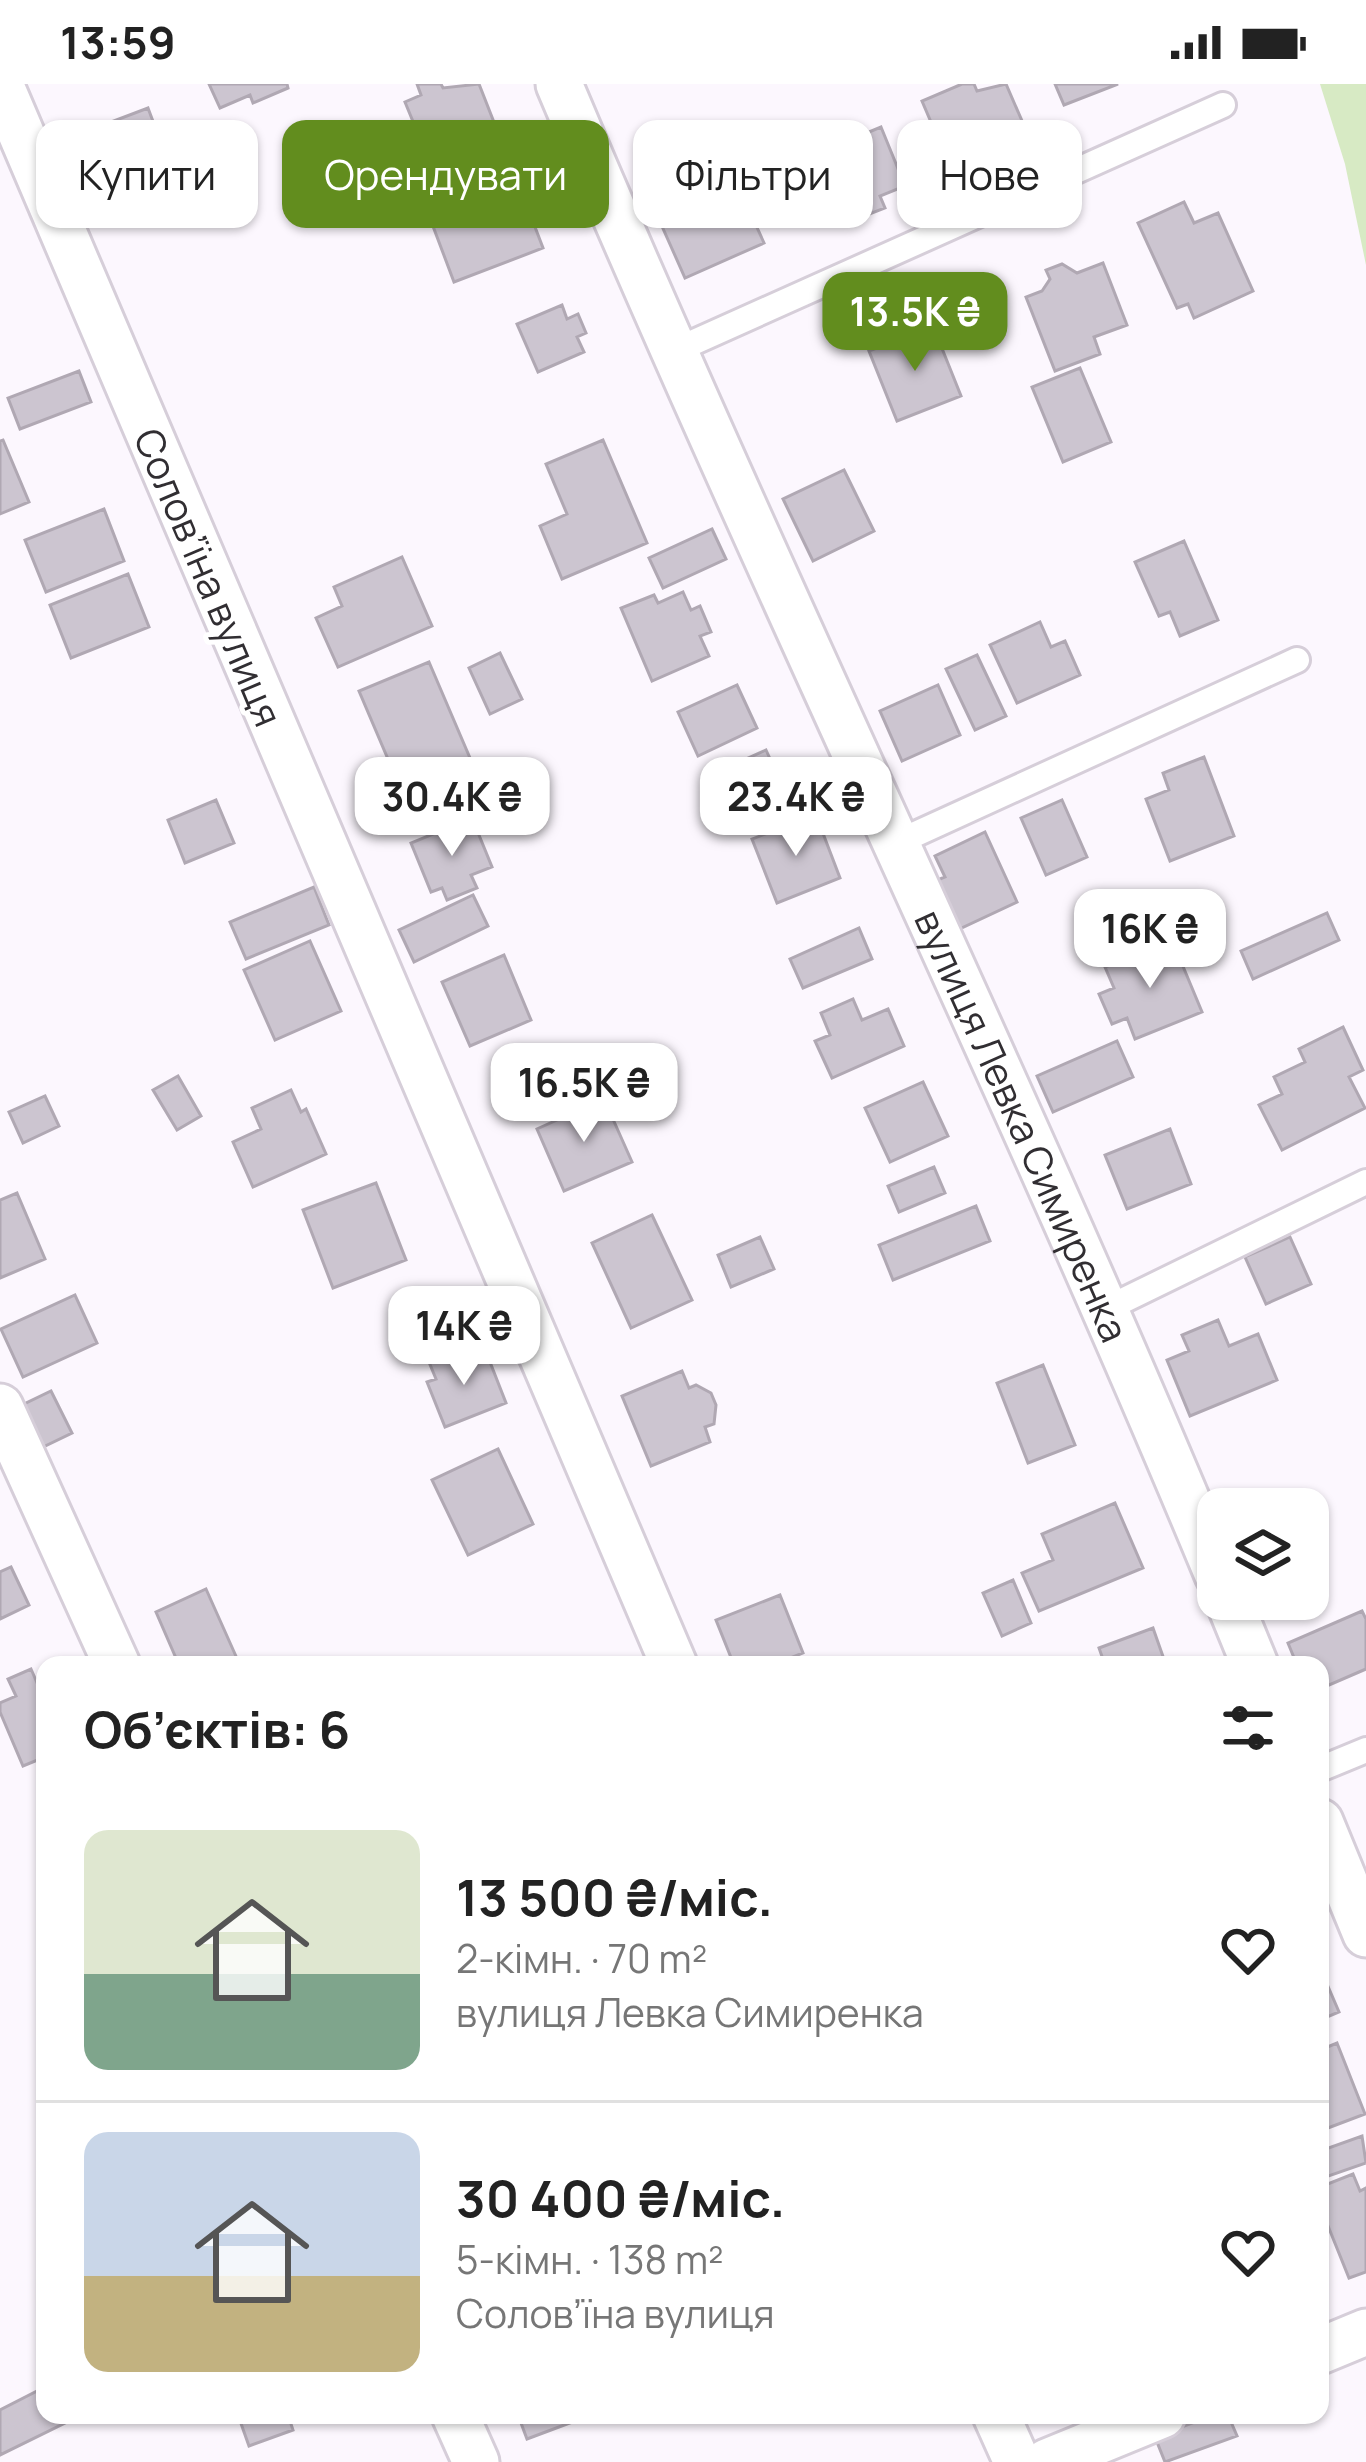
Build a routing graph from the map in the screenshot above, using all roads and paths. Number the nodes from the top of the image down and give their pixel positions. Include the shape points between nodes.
1 (559, 84) edge
2 (0, 85) edge
3 (1223, 105) dead end
4 (672, 352) junction
5 (1297, 660) dead end
6 (896, 843) junction
7 (1366, 1182) edge
8 (1108, 1308) junction
9 (0, 1407) edge
10 (1197, 1524) edge
11 (1237, 1620) edge
12 (113, 1656) edge
13 (670, 1656) edge
14 (1251, 1656) edge
15 (1366, 1750) edge
16 (1329, 1765) edge
17 (1329, 1844) edge
18 (1366, 1934) edge
19 (1366, 2332) edge
20 (1329, 2346) edge
21 (459, 2424) edge
22 (1000, 2424) edge
23 (1140, 2424) edge
24 (476, 2462) edge
25 (1016, 2462) edge
26 (1047, 2462) edge

1 - 4 street, вулиця Левка Симиренка
2 - 13 street, Соловʼїна вулиця
3 - 4 lane
4 - 6 street, вулиця Левка Симиренка
5 - 6 lane
6 - 8 street, вулиця Левка Симиренка
7 - 8 lane
8 - 10 street, вулиця Левка Симиренка
9 - 12 street
11 - 14 street
15 - 16 lane
17 - 18 street
19 - 20 street
21 - 24 street
22 - 25 street
23 - 26 street

